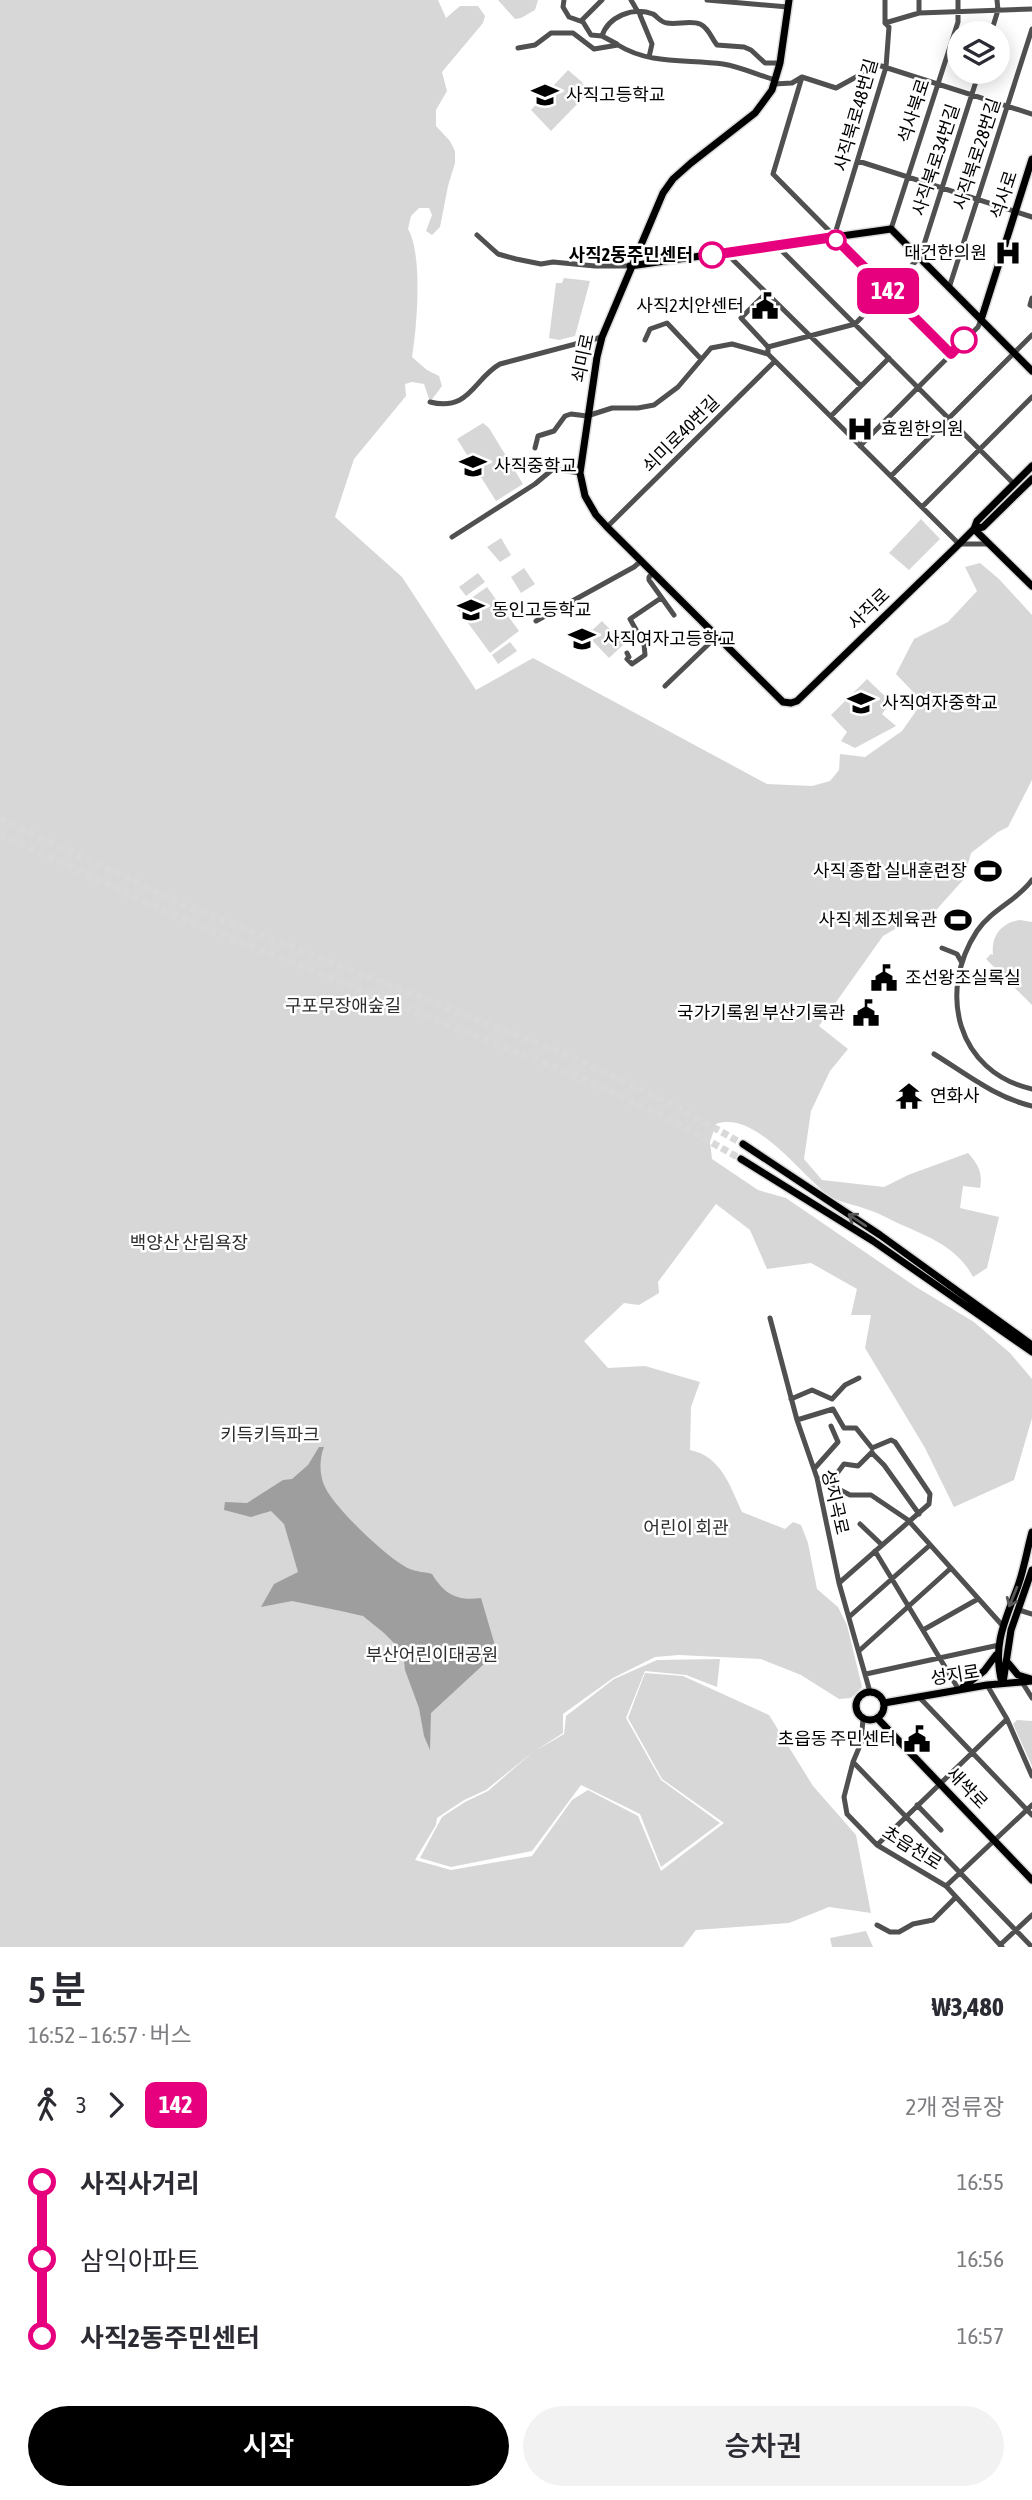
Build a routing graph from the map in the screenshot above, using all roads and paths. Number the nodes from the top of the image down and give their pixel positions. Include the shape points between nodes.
1 (564, 0) edge
2 (602, 0) edge
3 (631, 0) edge
4 (707, 0) edge
5 (884, 0) edge
6 (919, 0) edge
7 (958, 0) edge
8 (997, 0) edge
9 (788, 4) edge
10 (1032, 9) edge
11 (998, 10) junction
12 (958, 11) junction
13 (640, 13) junction
14 (919, 13) junction
15 (581, 21) junction
16 (995, 21) edge
17 (885, 23) junction
18 (1032, 29) edge
19 (602, 36) junction
20 (618, 45) junction
21 (518, 48) dead end
22 (649, 57) junction
23 (780, 63) junction
24 (886, 67) junction
25 (802, 77) junction
26 (775, 82) junction
27 (975, 84) edge
28 (937, 85) junction
29 (972, 95) junction
30 (1007, 107) junction
31 (1032, 114) edge
32 (1032, 159) edge
33 (858, 161) junction
34 (908, 177) junction
35 (942, 188) junction
36 (977, 200) junction
37 (1016, 212) junction
38 (1032, 217) edge
39 (891, 229) junction
40 (477, 235) dead end
41 (834, 237) junction
42 (776, 245) junction
43 (726, 253) junction
44 (920, 257) junction
45 (630, 266) junction
46 (950, 288) junction
47 (888, 290) junction
48 (766, 293) junction
49 (1032, 299) edge
50 (986, 304) junction
51 (1032, 306) edge
52 (970, 308) junction
53 (981, 320) junction
54 (855, 324) junction
55 (810, 335) junction
56 (1032, 335) edge
57 (601, 337) junction
58 (645, 340) dead end
59 (768, 350) junction
60 (1014, 352) junction
61 (951, 354) junction
62 (889, 358) junction
63 (701, 359) junction
64 (775, 361) junction
65 (1032, 371) edge
66 (861, 386) junction
67 (919, 388) junction
68 (1032, 397) edge
69 (430, 402) dead end
70 (587, 416) junction
71 (831, 416) junction
72 (949, 418) junction
73 (860, 446) junction
74 (535, 448) dead end
75 (980, 449) junction
76 (1032, 466) edge
77 (580, 472) junction
78 (891, 476) junction
79 (1032, 479) edge
80 (1014, 484) junction
81 (922, 507) junction
82 (607, 527) junction
83 (974, 529) junction
84 (452, 537) dead end
85 (959, 544) junction
86 (990, 544) junction
87 (641, 561) junction
88 (653, 573) junction
89 (1032, 586) edge
90 (661, 598) junction
91 (674, 615) dead end
92 (536, 621) dead end
93 (717, 636) junction
94 (627, 653) dead end
95 (665, 686) dead end
96 (783, 702) joint
97 (1032, 880) edge
98 (942, 948) dead end
99 (962, 963) junction
100 (934, 1054) dead end
101 (1032, 1089) edge
102 (1032, 1107) edge
103 (743, 1144) tunnel mouth
104 (741, 1159) tunnel mouth
105 (770, 1318) dead end
106 (1031, 1350) edge
107 (859, 1378) dead end
108 (791, 1399) junction
109 (797, 1420) junction
110 (831, 1426) dead end
111 (873, 1450) junction
112 (814, 1469) junction
113 (817, 1478) junction
114 (829, 1484) junction
115 (919, 1514) junction
116 (908, 1520) junction
117 (860, 1524) dead end
118 (1032, 1532) edge
119 (882, 1545) junction
120 (930, 1545) junction
121 (875, 1551) junction
122 (951, 1568) junction
123 (1032, 1570) edge
124 (892, 1579) junction
125 (839, 1583) junction
126 (978, 1599) junction
127 (1032, 1599) edge
128 (1023, 1600) junction
129 (909, 1606) junction
130 (1019, 1610) junction
131 (1032, 1614) edge
132 (849, 1617) junction
133 (1002, 1625) junction
134 (923, 1630) junction
135 (999, 1646) junction
136 (860, 1650) junction
137 (940, 1660) junction
138 (1007, 1660) junction
139 (866, 1674) junction
140 (1032, 1680) edge
141 (1022, 1682) junction
142 (1002, 1683) junction
143 (988, 1685) junction
144 (959, 1690) junction
145 (870, 1692) junction
146 (919, 1697) junction
147 (1032, 1698) edge
148 (884, 1703) junction
149 (878, 1718) junction
150 (863, 1719) junction
151 (1007, 1719) junction
152 (972, 1753) junction
153 (853, 1762) junction
154 (1032, 1776) edge
155 (940, 1784) junction
156 (917, 1805) junction
157 (1029, 1807) edge
158 (1032, 1815) edge
159 (906, 1816) junction
160 (941, 1830) dead end
161 (995, 1840) junction
162 (877, 1845) junction
163 (961, 1872) junction
164 (1032, 1880) edge
165 (946, 1886) junction
166 (956, 1898) junction
167 (1032, 1914) edge
168 (877, 1925) dead end
169 (1016, 1930) junction
170 (1001, 1946) edge
171 (1032, 1947) edge

1 - 15 street via 569,17
2 - 15 street
3 - 13 street
4 - 9 street
5 - 17 street, 사직북로48번길
6 - 14 street
7 - 12 street, 석사북로
8 - 11 street
9 - 23 main road, 쇠미로
10 - 11 street
11 - 12 street
11 - 16 street
12 - 14 street
12 - 28 street, 석사북로
13 - 19 street via 611,20
13 - 22 street via 652,44
13 - 23 street via 653,14 663,22 699,23 717,45 744,47 765,63
14 - 17 street
15 - 19 street via 591,35
17 - 24 street, 사직북로48번길 via 889,27
18 - 30 street, 사직북로28번길
19 - 20 street
20 - 21 street via 594,49 573,33 551,33 535,45
20 - 22 street
22 - 26 street via 726,65
23 - 26 main road, 쇠미로
24 - 25 street via 878,65 836,88
24 - 28 street
24 - 33 street, 사직북로48번길
25 - 26 street via 792,83
25 - 41 street via 773,174
26 - 45 main road, 쇠미로 via 755,113 673,179
27 - 29 street, 사직북로34번길
28 - 29 street
28 - 34 street, 석사북로
29 - 30 street
29 - 35 street, 사직북로34번길
30 - 31 street
30 - 36 street, 사직북로28번길
32 - 37 main road, 석사로
33 - 34 street
33 - 41 street, 사직북로48번길
34 - 35 street
34 - 39 street, 석사북로
35 - 36 street
35 - 44 street, 사직북로34번길
36 - 37 street
36 - 46 street, 사직북로28번길
37 - 38 street
37 - 50 main road, 석사로
39 - 41 main road
39 - 44 main road
40 - 45 street via 498,254 541,264
41 - 42 main road
41 - 47 street
42 - 43 main road
42 - 54 street
43 - 45 main road
43 - 48 street
44 - 46 main road
44 - 47 street
45 - 57 main road, 쇠미로
46 - 52 main road
47 - 54 street
47 - 61 street
48 - 55 street
48 - 59 street via 741,318
49 - 51 street
50 - 52 main road
50 - 53 main road, 석사로
52 - 53 main road
53 - 60 main road
53 - 61 street
54 - 55 street
54 - 62 street
55 - 59 street
55 - 66 street
56 - 60 street
57 - 69 street via 500,364 489,370 470,395 442,405
57 - 70 main road, 쇠미로
58 - 63 street via 650,329 667,323
59 - 63 street via 721,345 710,348
59 - 64 street
60 - 65 main road
60 - 72 street
61 - 67 street
62 - 66 street
62 - 67 street
63 - 70 street via 678,387 654,405 612,408
64 - 71 street
64 - 82 street, 쇠미로40번길
66 - 71 street
67 - 72 street
67 - 73 street
68 - 75 street
70 - 74 street via 565,416 554,431 538,436
70 - 77 main road, 쇠미로
71 - 73 street
72 - 75 street
72 - 78 street
73 - 78 street
75 - 80 street
75 - 81 street
76 - 80 main road, 사직로
77 - 82 main road, 쇠미로 via 585,496
77 - 84 street via 553,469
78 - 81 street
79 - 83 main road, 사직로 via 983,527
80 - 83 main road, 사직로
81 - 85 street
82 - 87 main road, 쇠미로
83 - 85 main road, 사직로
83 - 86 main road
85 - 86 street
85 - 96 main road, 사직로 via 797,701
86 - 89 main road
87 - 88 main road, 쇠미로
87 - 92 street
88 - 90 street via 649,580
88 - 93 main road, 쇠미로
90 - 91 street
90 - 94 street via 630,619 646,649 642,659 632,664
93 - 95 street
93 - 96 main road, 쇠미로
97 - 99 street via 1018,897 983,923
98 - 99 street via 957,954
99 - 101 street via 957,1010 968,1043 996,1074
100 - 102 street via 987,1088
106 -> 103 main road via 880,1235
104 - 106 main road via 873,1241
105 - 108 street, 성지곡로
107 - 108 street via 832,1399 812,1390
108 - 109 street, 성지곡로
109 - 111 street via 833,1409 844,1428 856,1428
109 - 112 street, 성지곡로
110 - 112 street via 838,1443
111 - 114 street via 859,1466 844,1464
111 - 115 street
111 - 115 street via 895,1442 930,1494 929,1504
112 - 113 street, 성지곡로
113 - 114 street
113 - 125 street, 성지곡로
114 - 116 street via 850,1495 871,1495
115 - 116 street
116 - 119 street
116 - 120 street
117 - 119 street
118 -> 133 main road via 1019,1584
119 - 121 street
120 - 122 street
120 - 124 street
121 - 124 street
121 - 125 street
122 - 126 street
122 - 129 street
123 - 128 main road
124 - 129 street
124 - 132 street
125 - 132 street, 성지곡로
126 - 133 street
126 - 134 street
127 - 128 street
128 - 130 main road
129 - 134 street
129 - 136 street
130 - 131 street
130 - 138 main road
132 - 136 street, 성지곡로
133 - 135 main road
134 - 137 street
135 - 137 street
135 - 142 main road
135 - 144 main road via 990,1665
136 - 139 street, 성지곡로
137 - 139 street
137 - 144 street
138 - 140 main road via 1013,1671
138 - 142 main road
139 - 145 street, 성지곡로
140 - 141 main road, 성지로
141 - 142 main road, 성지로
141 - 147 street
142 - 143 main road, 성지로
143 - 144 main road, 성지로
143 - 151 street
144 - 146 main road, 성지로
145 - 148 main road via 881,1696
145 - 150 main road via 856,1703
146 - 148 main road, 성지로
146 - 152 street
148 - 149 main road
149 - 150 main road
149 - 155 main road, 새싹로
150 - 153 street, 초읍천로 via 861,1744
151 - 152 street
151 - 154 street
152 - 155 street
152 - 157 street
153 - 159 street
153 - 162 street, 초읍천로 via 844,1797 846,1814
155 - 156 street
155 - 161 main road, 새싹로
156 - 159 street
156 - 160 street
157 - 158 street
157 - 161 street
159 - 162 street
159 - 163 street
161 - 163 street
161 - 164 main road, 새싹로
162 - 165 street, 초읍천로
163 - 165 street
163 - 169 street
165 - 166 street, 초읍천로
166 - 168 street via 933,1920 899,1932
166 - 170 street, 초읍천로
167 - 169 street
169 - 170 street
169 - 171 street

